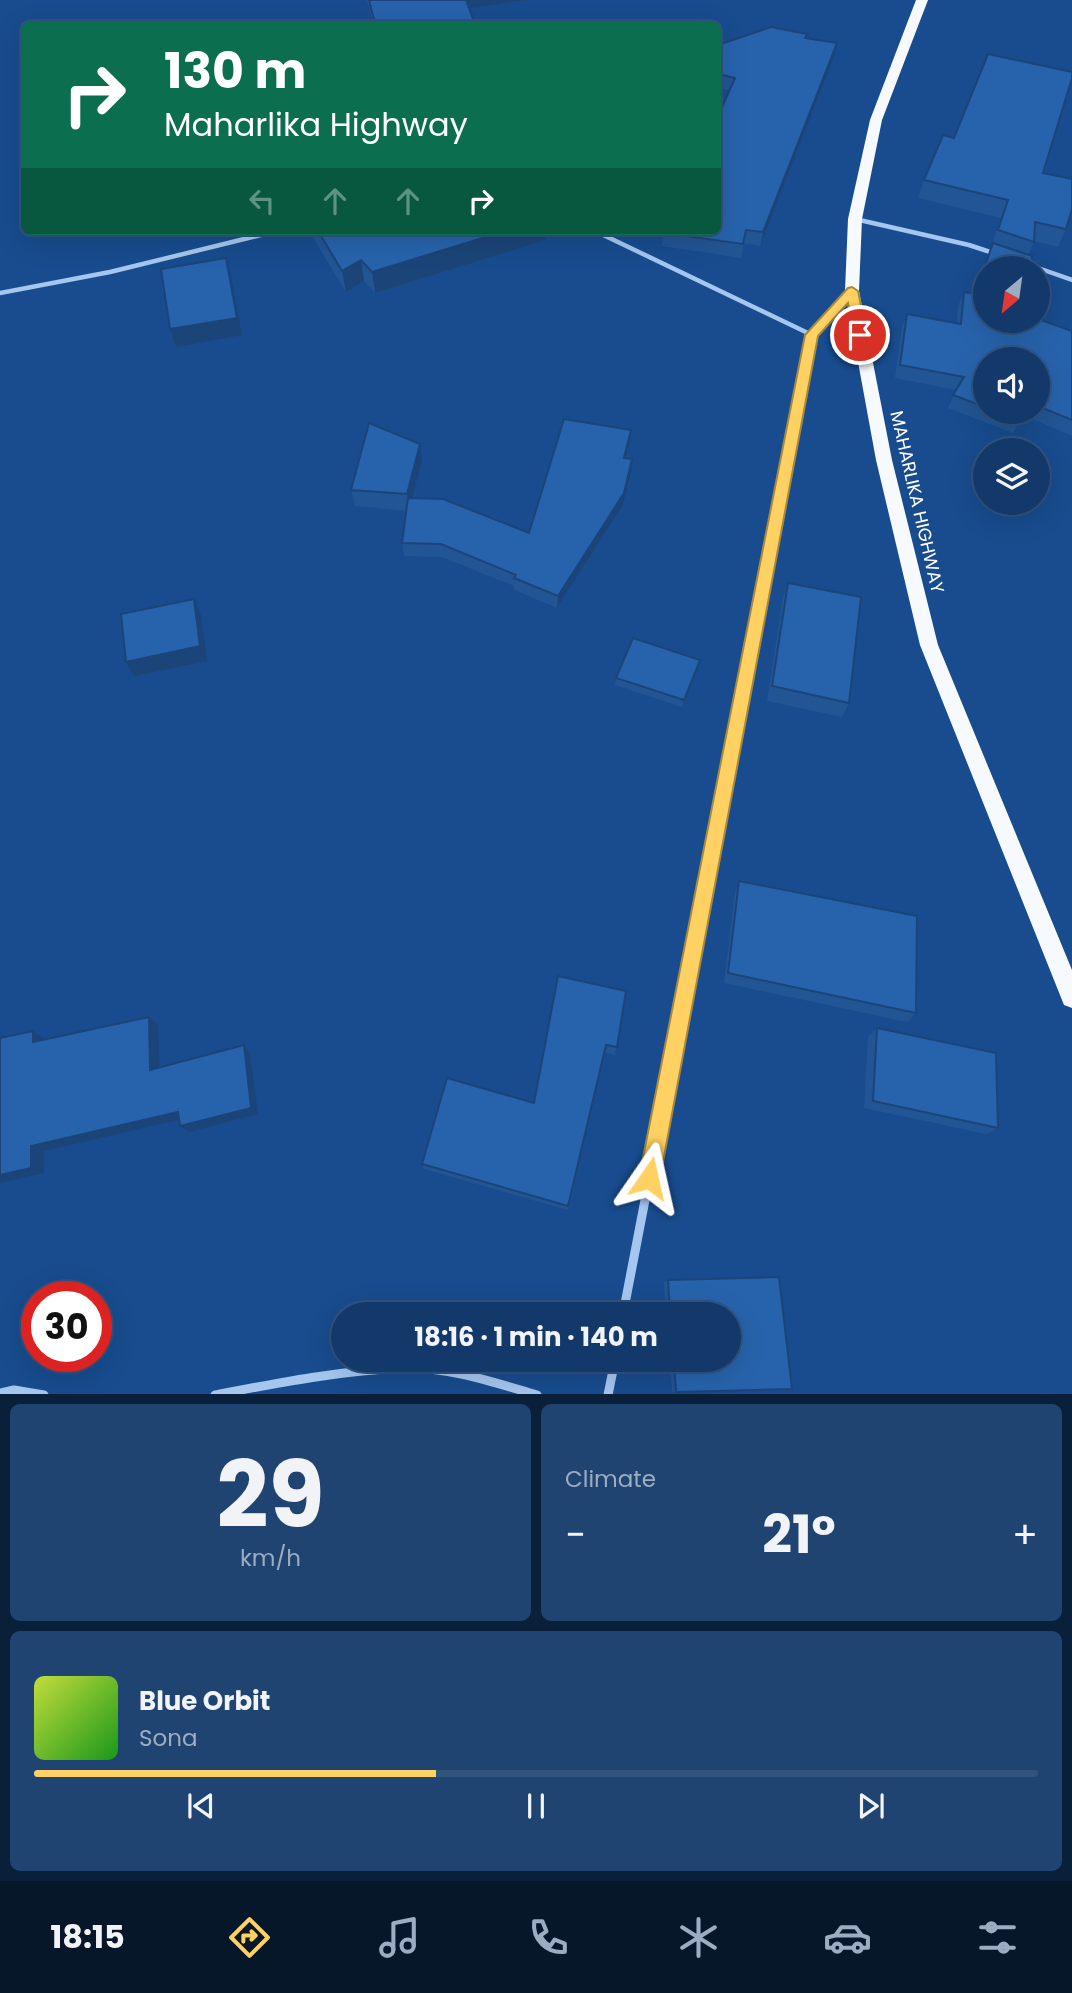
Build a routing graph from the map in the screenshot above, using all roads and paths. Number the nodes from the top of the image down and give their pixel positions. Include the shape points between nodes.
1 (922, 0) edge
2 (855, 219) junction
3 (261, 235) edge
4 (604, 235) edge
5 (1003, 256) edge
6 (1050, 272) edge
7 (1072, 280) edge
8 (852, 291) junction
9 (0, 293) edge
10 (811, 335) junction
11 (1072, 997) edge
12 (625, 1302) edge
13 (613, 1372) edge
14 (0, 1393) edge
15 (38, 1394) edge
16 (220, 1394) edge
17 (534, 1394) edge
18 (608, 1394) edge

1 - 2 highway, MAHARLIKA HIGHWAY via 876,120
2 - 5 street
2 - 8 highway, MAHARLIKA HIGHWAY
3 - 9 street
4 - 10 street
6 - 7 street
8 - 10 street
8 - 11 highway, MAHARLIKA HIGHWAY via 884,460 929,645
10 - 12 street
13 - 18 street
14 - 15 street
16 - 17 street via 408,1368 477,1377

